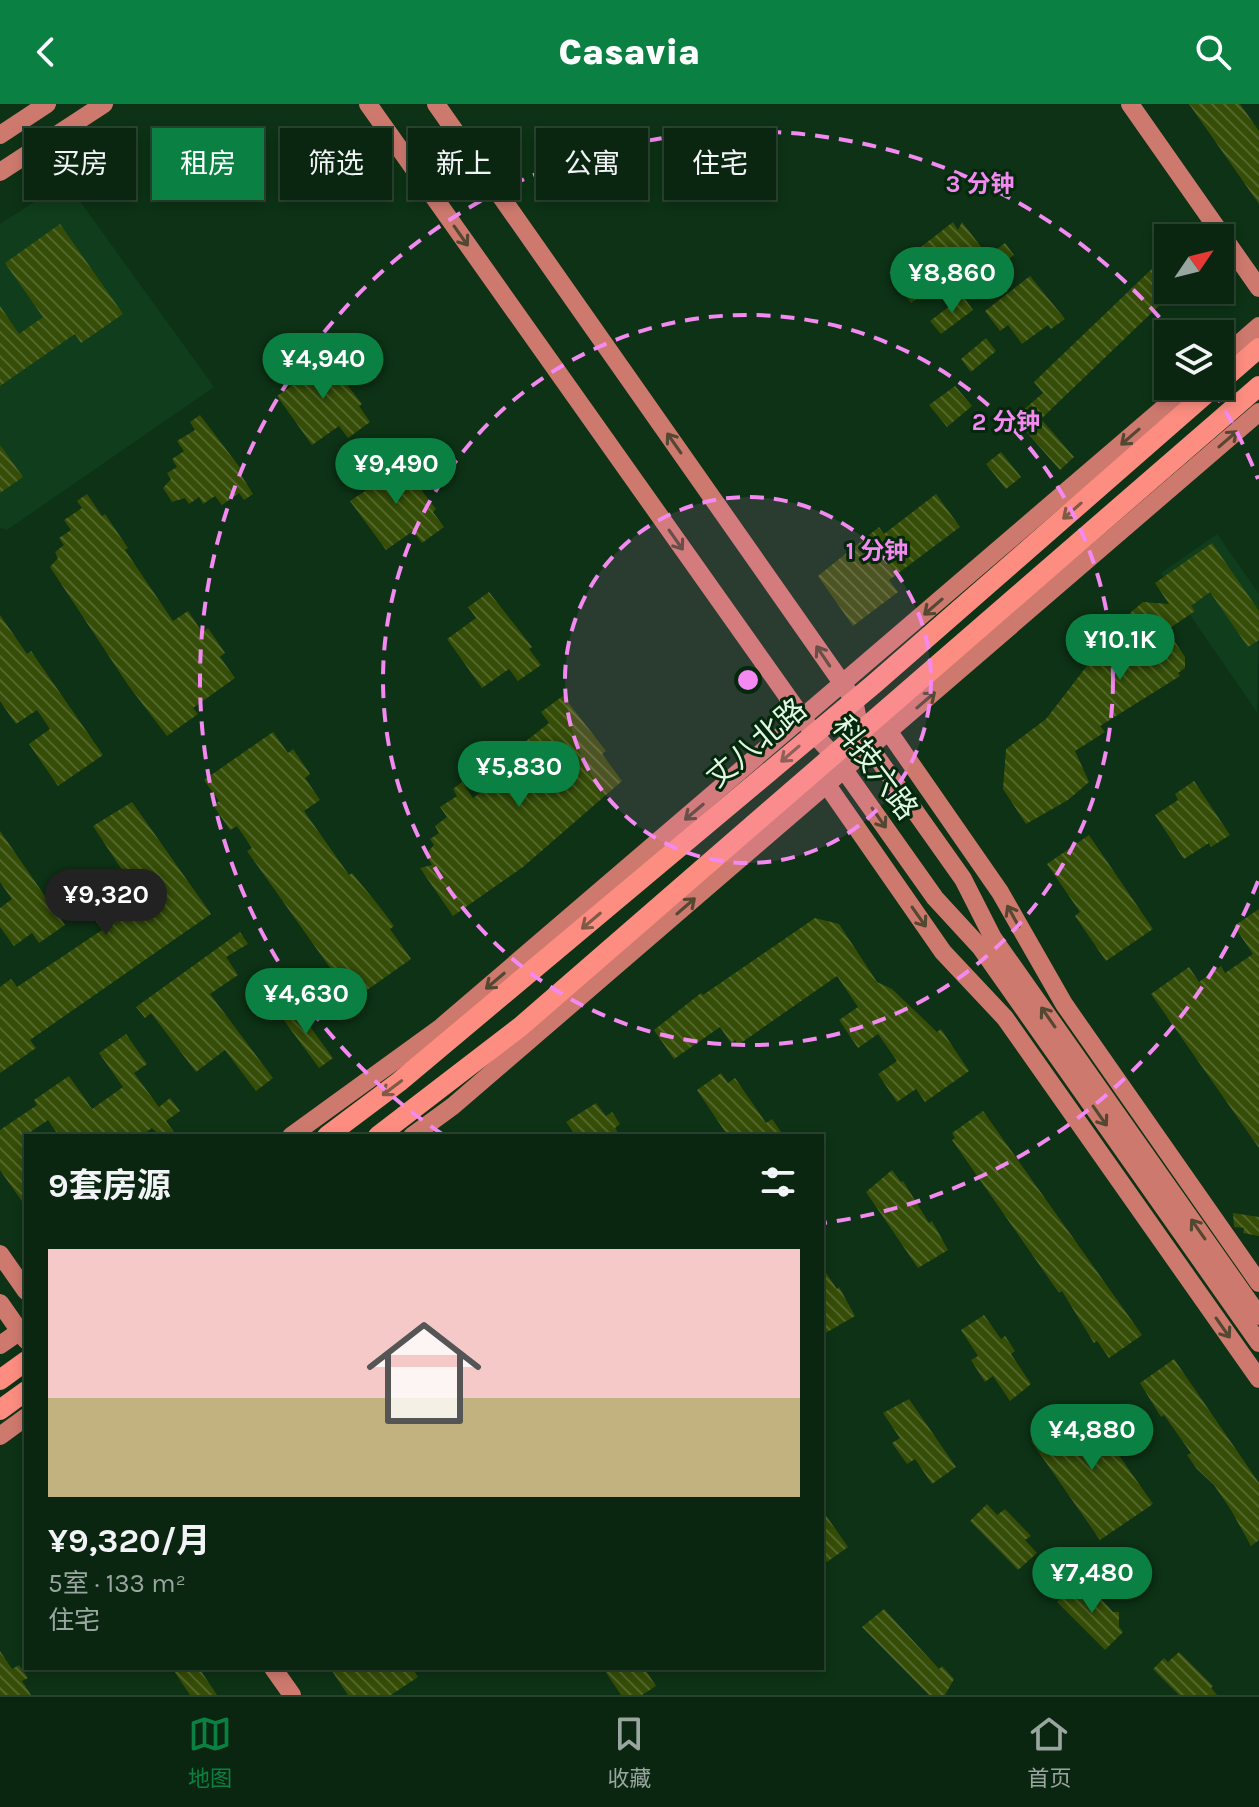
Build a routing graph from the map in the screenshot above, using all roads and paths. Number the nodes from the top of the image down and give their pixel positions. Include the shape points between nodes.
1 (47, 104) edge
2 (104, 104) edge
3 (368, 104) edge
4 (436, 104) edge
5 (1130, 104) edge
6 (0, 135) edge
7 (0, 172) edge
8 (1259, 288) edge
9 (1259, 326) edge
10 (1234, 348) edge
11 (1259, 348) edge
12 (1234, 370) edge
13 (1259, 386) edge
14 (1173, 400) edge
15 (1198, 400) edge
16 (1259, 412) edge
17 (848, 693) junction
18 (809, 726) junction
19 (889, 732) junction
20 (866, 742) junction
21 (840, 764) junction
22 (827, 785) junction
23 (294, 1134) edge
24 (330, 1134) edge
25 (381, 1134) edge
26 (415, 1134) edge
27 (0, 1254) edge
28 (1252, 1259) edge
29 (1224, 1279) junction
30 (1259, 1283) edge
31 (24, 1288) edge
32 (1200, 1296) junction
33 (0, 1303) edge
34 (1259, 1316) edge
35 (24, 1333) edge
36 (1259, 1343) edge
37 (0, 1345) edge
38 (24, 1362) edge
39 (1259, 1379) edge
40 (0, 1380) edge
41 (24, 1392) edge
42 (0, 1410) edge
43 (24, 1418) edge
44 (0, 1436) edge
45 (274, 1670) edge
46 (292, 1695) edge

1 - 6 main road
2 - 7 main road
3 -> 18 main road, 科技六路
17 -> 4 main road, 科技六路
5 - 8 main road
9 - 10 main road
11 - 12 main road
13 - 20 main road, 丈八北路
14 -> 17 main road
15 -> 17 main road, 丈八北路
19 -> 16 main road
17 - 18 main road, 丈八北路
17 - 20 main road, 科技六路
18 - 21 main road, 科技六路
18 -> 23 main road via 440,1028
18 -> 24 main road, 丈八北路 via 399,1082
19 - 20 main road
28 -> 19 main road via 1064,1004 1000,892
20 - 21 main road, 丈八北路
29 -> 20 main road, 科技六路 via 993,938 963,879
21 - 22 main road
21 - 25 main road, 丈八北路 via 520,1027
21 -> 29 main road, 科技六路
26 -> 22 main road
22 -> 32 main road via 943,952 1005,1018
27 - 31 main road
28 - 29 main road
28 - 30 main road
29 - 32 main road
29 - 34 main road, 科技六路
29 - 36 main road, 科技六路
32 -> 39 main road
33 - 35 main road
35 - 37 main road
38 - 40 main road
41 - 42 main road
43 - 44 main road
45 - 46 main road

